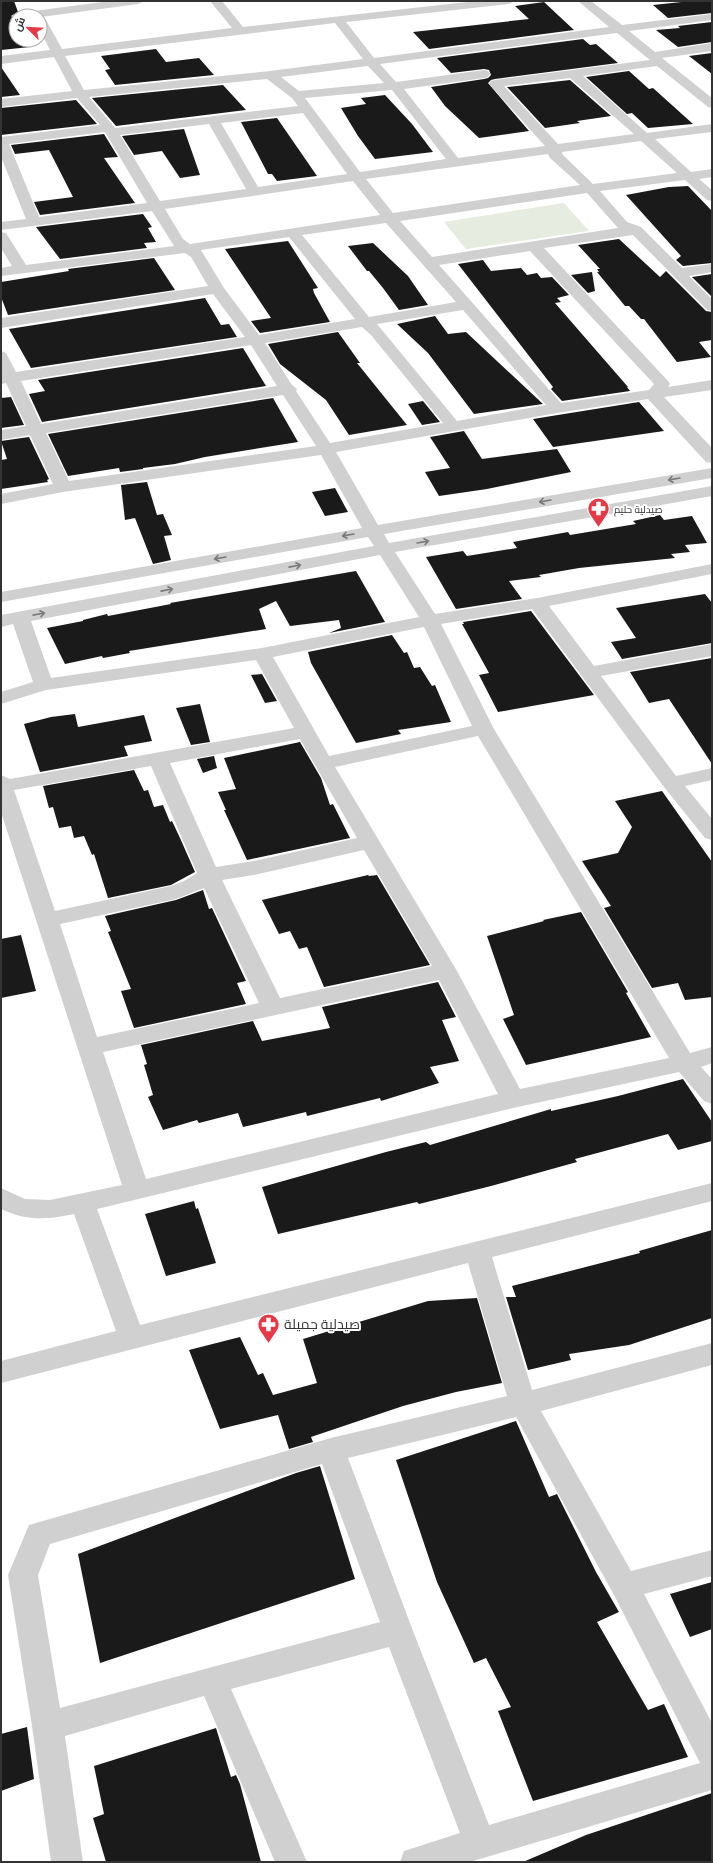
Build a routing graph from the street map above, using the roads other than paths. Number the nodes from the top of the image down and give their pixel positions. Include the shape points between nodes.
1 (138, 1) edge
2 (216, 1) edge
3 (384, 1) edge
4 (509, 1) edge
5 (584, 1) edge
6 (396, 14) junction
7 (48, 15) edge
8 (712, 17) edge
9 (338, 19) junction
10 (620, 30) junction
11 (240, 31) junction
12 (48, 34) edge
13 (712, 47) edge
14 (463, 51) junction
15 (59, 53) junction
16 (656, 59) junction
17 (1, 60) edge
18 (371, 62) junction
19 (572, 73) junction
20 (484, 74) junction
21 (270, 75) junction
22 (494, 84) junction
23 (394, 86) junction
24 (80, 94) junction
25 (296, 95) junction
26 (1, 103) edge
27 (712, 104) edge
28 (305, 109) junction
29 (213, 120) junction
30 (712, 128) edge
31 (110, 130) junction
32 (645, 137) junction
33 (1, 141) edge
34 (555, 149) junction
35 (455, 162) junction
36 (712, 173) edge
37 (356, 176) junction
38 (690, 176) junction
39 (590, 188) junction
40 (254, 191) junction
41 (712, 198) edge
42 (155, 206) junction
43 (389, 217) junction
44 (34, 221) junction
45 (1, 226) edge
46 (636, 230) junction
47 (292, 232) junction
48 (1, 236) edge
49 (533, 245) junction
50 (189, 248) junction
51 (429, 262) junction
52 (712, 268) edge
53 (21, 269) junction
54 (1, 272) edge
55 (677, 274) junction
56 (217, 289) junction
57 (466, 305) junction
58 (712, 307) edge
59 (365, 322) junction
60 (1, 323) edge
61 (255, 340) junction
62 (1, 356) edge
63 (6, 378) edge
64 (712, 385) edge
65 (289, 390) junction
66 (653, 395) junction
67 (557, 408) junction
68 (454, 427) junction
69 (36, 429) junction
70 (1, 435) edge
71 (326, 449) junction
72 (712, 458) edge
73 (712, 473) edge
74 (63, 487) junction
75 (712, 491) edge
76 (1, 499) edge
77 (373, 530) junction
78 (384, 549) junction
79 (712, 569) edge
80 (1, 597) edge
81 (537, 603) junction
82 (20, 617) junction
83 (430, 620) junction
84 (1, 621) edge
85 (712, 650) edge
86 (262, 654) junction
87 (589, 673) junction
88 (44, 685) junction
89 (1, 698) edge
90 (484, 729) junction
91 (307, 732) junction
92 (158, 759) junction
93 (323, 763) junction
94 (712, 774) edge
95 (2, 783) edge
96 (671, 783) junction
97 (712, 833) edge
98 (370, 842) junction
99 (209, 875) junction
100 (46, 920) junction
101 (446, 971) junction
102 (273, 1008) junction
103 (88, 1047) junction
104 (712, 1055) edge
105 (684, 1063) junction
106 (712, 1094) edge
107 (513, 1099) junction
108 (137, 1191) junction
109 (712, 1192) edge
110 (1, 1198) edge
111 (82, 1203) junction
112 (478, 1251) junction
113 (132, 1338) junction
114 (712, 1354) edge
115 (1, 1372) edge
116 (523, 1404) junction
117 (331, 1450) junction
118 (712, 1564) edge
119 (624, 1586) junction
120 (398, 1631) junction
121 (212, 1680) junction
122 (48, 1726) junction
123 (712, 1755) edge
124 (712, 1775) edge
125 (480, 1842) junction
126 (67, 1862) edge
127 (291, 1862) edge
128 (416, 1862) edge

1 - 7 street
2 - 11 street
3 - 6 street
4 - 6 street
5 - 10 street
6 - 9 street
8 - 10 street
9 - 11 street
9 - 18 street
10 - 14 street
10 - 16 street
11 - 15 street
12 - 15 street
13 - 16 street
14 - 18 street
14 - 20 street
15 - 17 street
15 - 24 street
16 - 19 street
16 - 27 street
18 - 21 street
18 - 23 street
19 - 22 street
19 - 32 street
20 - 22 street
20 - 23 street
21 - 24 street
21 - 25 street
22 - 34 street
23 - 25 street
23 - 35 street
24 - 26 street
24 - 31 street
25 - 28 street
28 - 29 street
28 - 37 street
29 - 31 street
29 - 40 street
30 - 32 street
31 - 33 street
31 - 42 street
32 - 34 street
32 - 38 street
33 - 44 street
34 - 35 street
34 - 39 street via 555,155
35 - 37 street
36 - 38 street
37 - 40 street
37 - 43 street
38 - 39 street
38 - 41 street
39 - 43 street
39 - 46 street via 622,225
40 - 42 street
42 - 44 street
42 - 50 street via 178,242
43 - 47 street
43 - 51 street
44 - 45 street
46 - 49 street
46 - 55 street
47 - 50 street
47 - 59 street
48 - 53 street
49 - 51 street
49 - 66 street via 662,384
50 - 53 street
50 - 56 street via 197,254
51 - 57 street
52 - 55 street
53 - 54 street
55 - 58 street
56 - 60 street
56 - 61 street
57 - 59 street
57 - 67 street
59 - 61 street
59 - 68 street
61 - 63 street
61 - 65 street
62 - 63 street
63 - 69 street
64 - 66 street
65 - 69 street
65 - 71 street
66 - 67 street
66 - 72 street
67 - 68 street
68 - 71 street
69 - 70 street
69 - 74 street
71 - 74 street
71 - 77 street
73 -> 77 street
74 - 76 street
78 -> 75 street
77 - 78 street
77 -> 80 street
82 -> 78 street
78 - 83 street
79 - 81 street
81 - 83 street
81 - 87 street
82 - 84 street
82 - 88 street
83 - 86 street
83 - 90 street
85 - 87 street
86 - 88 street
86 - 91 street
87 - 96 street
88 - 89 street
90 - 93 street
90 - 105 street
91 - 92 street
91 - 93 street
92 - 95 street
92 - 99 street
93 - 98 street
94 - 96 street
95 - 100 street
96 - 97 street
98 - 99 street via 254,868
98 - 101 street
99 - 100 street via 176,892
99 - 102 street
100 - 103 street
101 - 102 street
101 - 107 street
102 - 103 street
103 - 108 street
104 - 105 street
105 - 106 street
105 - 107 street
107 - 108 street
108 - 111 street
109 - 112 street
110 - 111 street via 22,1208 50,1210
111 - 113 street
112 - 113 street
112 - 116 street
113 - 115 street
114 - 116 street
116 - 117 street
116 - 119 street
117 - 120 street
117 - 122 street via 39,1534 22,1575
118 - 119 street
119 - 123 street
120 - 121 street
120 - 125 street
121 - 122 street
121 - 127 street
122 - 126 street
124 - 125 street
125 - 128 street

